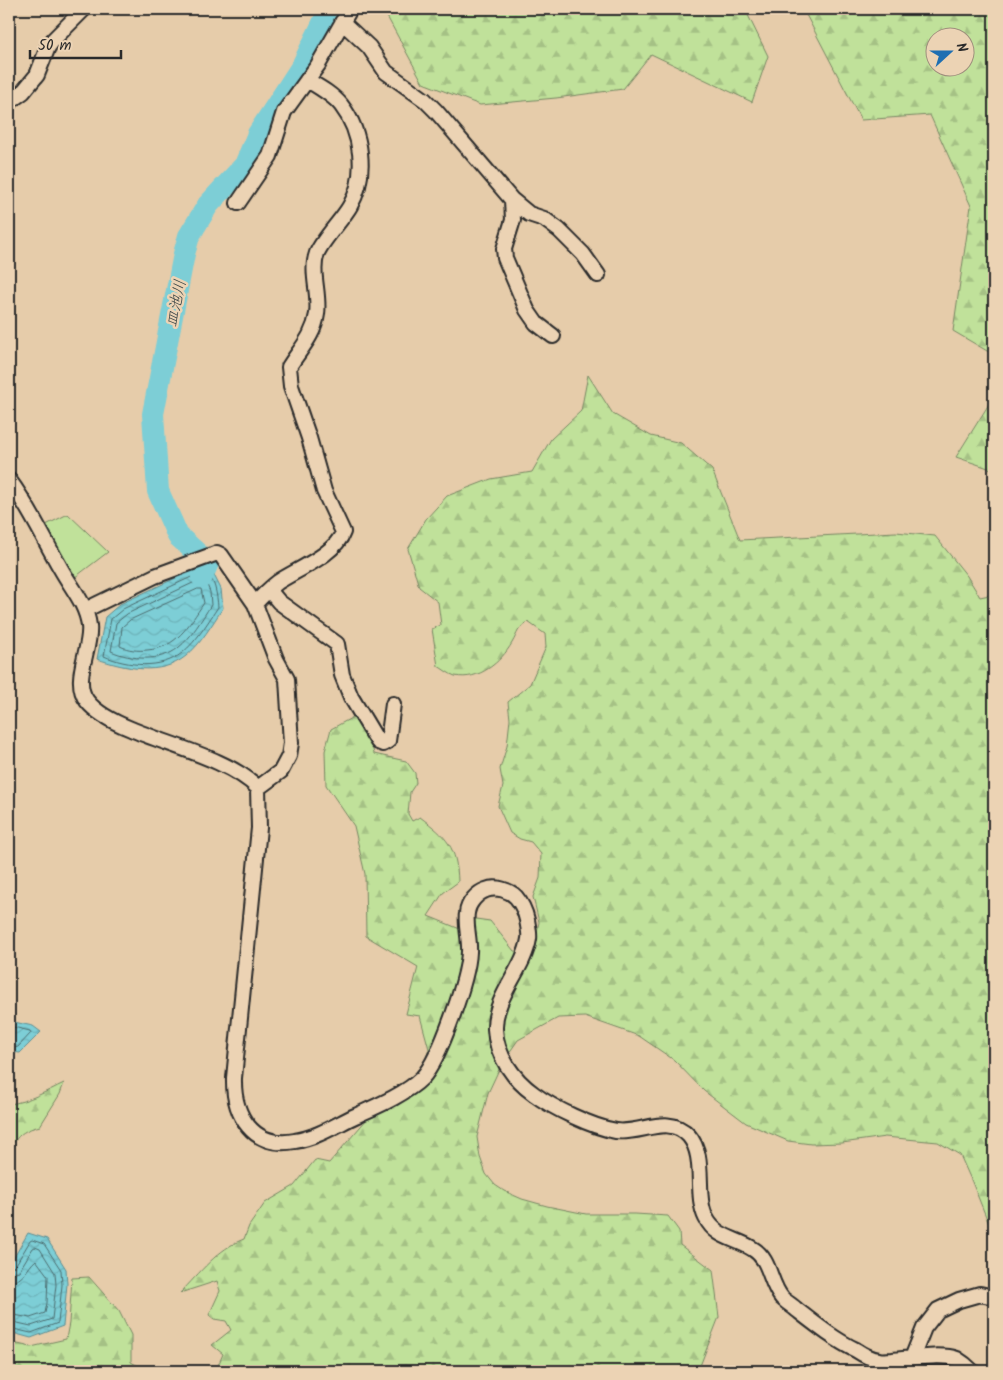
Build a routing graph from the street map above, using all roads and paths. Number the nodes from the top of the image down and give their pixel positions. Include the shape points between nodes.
1 (84, 9) edge
2 (350, 9) edge
3 (342, 22) junction
4 (308, 80) junction
5 (9, 102) edge
6 (512, 200) junction
7 (238, 203) dead end
8 (598, 275) dead end
9 (552, 336) dead end
10 (9, 480) edge
11 (269, 590) junction
12 (255, 604) junction
13 (85, 610) junction
14 (393, 704) dead end
15 (258, 788) junction
16 (994, 1297) edge
17 (912, 1358) junction
18 (972, 1371) edge

1 - 5 street via 48,47 37,75 23,92
2 - 3 street
3 - 4 street
3 - 6 street via 368,47 386,72 436,110
4 - 7 street via 284,112 270,156
4 - 11 street via 328,92 352,121 361,161 360,181 351,205 318,252 315,263 317,313 310,337 289,368 291,386 324,492 343,532 319,559
6 - 8 street via 529,214 559,230
6 - 9 street via 513,220 504,249 505,258 527,310 536,323
10 - 13 street via 25,501
11 - 12 street
11 - 14 street via 279,602 337,644 342,675 351,697 378,742 383,744 388,741
12 - 13 street via 217,553 155,576
12 - 15 street via 276,659 288,679 291,743 281,771
13 - 15 street via 90,628 82,672 86,700 116,723 232,769
15 - 17 street via 259,828 234,1078 236,1106 246,1125 279,1142 308,1138 371,1109 422,1078 435,1059 464,978 469,953 467,911 475,896 487,889 511,892 526,913 529,939 496,1016 498,1048 510,1070 534,1094 599,1126 625,1132 657,1125 680,1129 690,1137 698,1161 701,1207 707,1222 719,1234 753,1249 764,1260 781,1297 853,1349 879,1360
16 - 17 street via 980,1294 938,1310 924,1328
17 - 18 street via 956,1359

